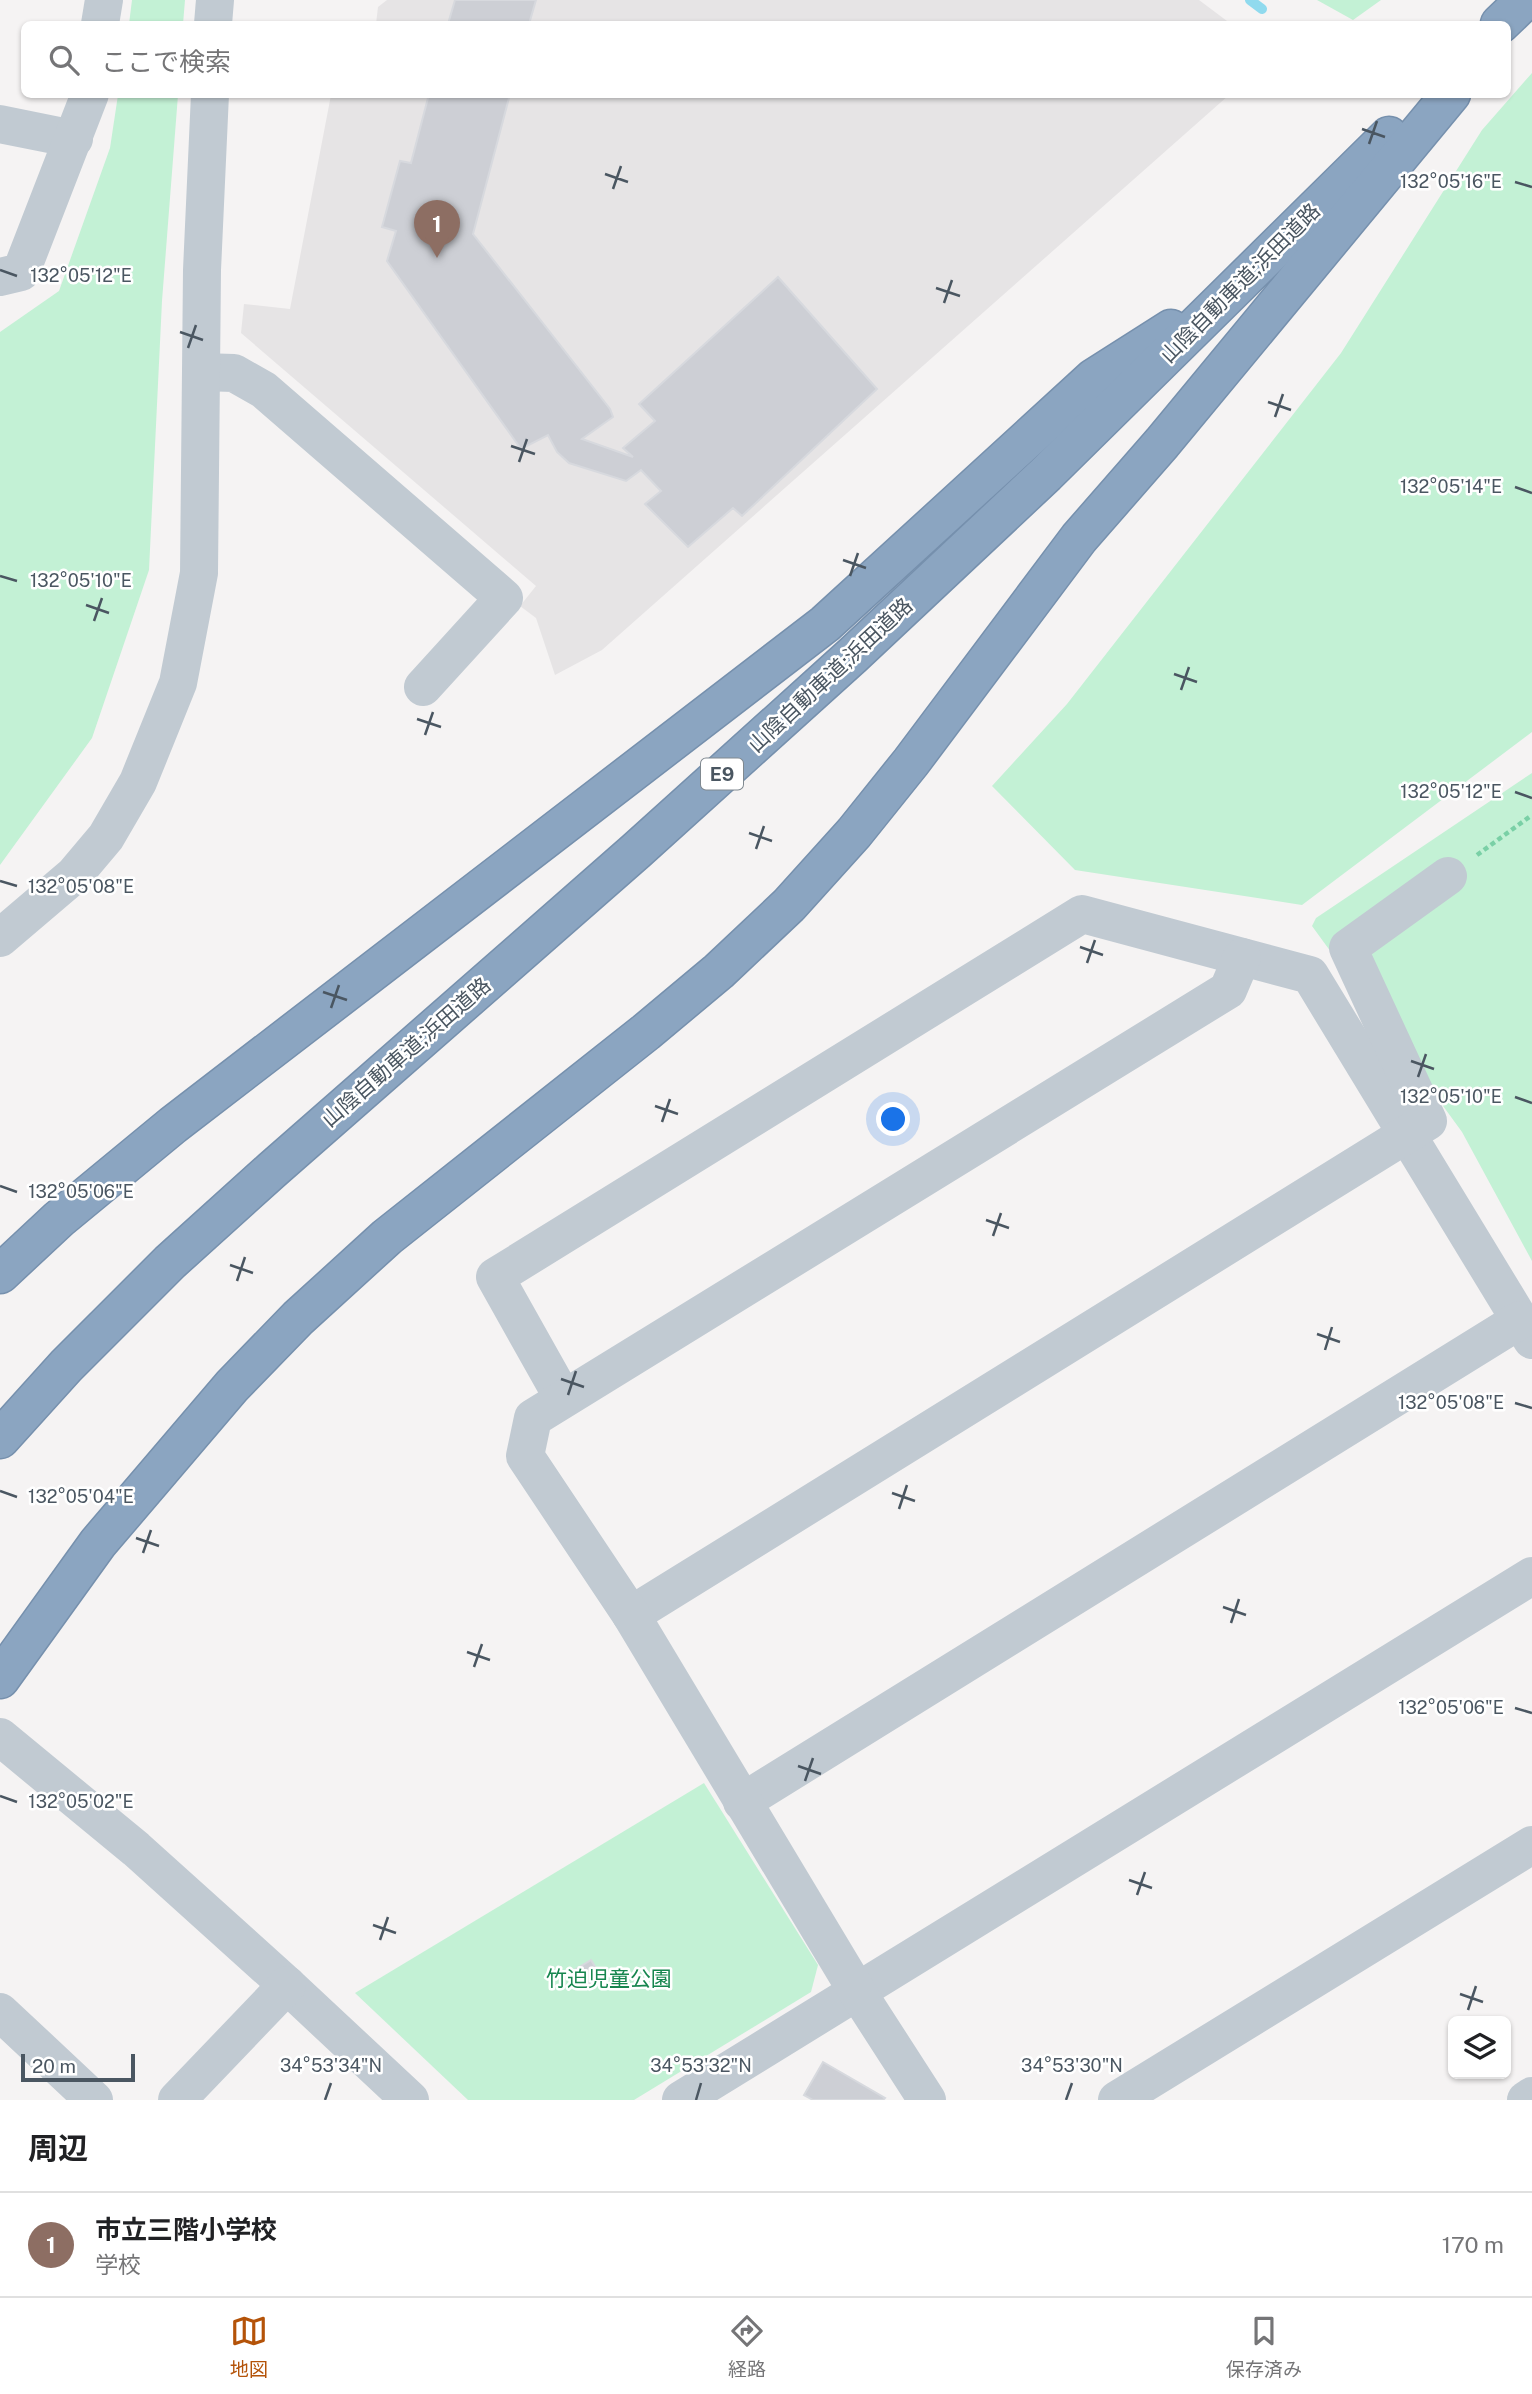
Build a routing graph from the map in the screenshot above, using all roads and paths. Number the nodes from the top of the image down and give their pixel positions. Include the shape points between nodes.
1 (104, 0) edge
2 (215, 0) edge
3 (1527, 0) edge
4 (100, 21) edge
5 (214, 21) edge
6 (1503, 21) edge
7 (1511, 22) edge
8 (89, 98) edge
9 (210, 98) edge
10 (1426, 98) edge
11 (1448, 98) edge
12 (0, 124) edge
13 (74, 139) junction
14 (0, 277) edge
15 (1234, 290) junction
16 (201, 372) junction
17 (423, 687) dead end
18 (1532, 815) edge
19 (1448, 876) joint
20 (0, 938) edge
21 (1242, 957) junction
22 (1406, 1136) junction
23 (0, 1274) edge
24 (1526, 1330) edge
25 (563, 1398) junction
26 (0, 1439) edge
27 (1532, 1576) edge
28 (631, 1615) junction
29 (0, 1679) edge
30 (0, 1737) edge
31 (742, 1802) junction
32 (1532, 1845) edge
33 (287, 1985) junction
34 (858, 1993) junction
35 (0, 2012) edge
36 (1532, 2096) edge
37 (94, 2100) edge
38 (177, 2100) edge
39 (410, 2100) edge
40 (681, 2100) edge
41 (926, 2100) edge
42 (1117, 2100) edge
43 (1526, 2100) edge

1 - 4 street
2 - 5 street
3 - 6 highway
3 - 7 highway
8 - 13 street
9 - 16 street
10 - 15 highway, 山陰自動車道;浜田道路 / E9
11 - 29 highway via 1079,538 911,762 789,905 719,971 387,1237 298,1318 232,1386 97,1543
12 - 13 street
13 - 14 street via 21,272
15 - 23 highway via 1094,378 825,624 173,1125
15 - 26 highway, 山陰自動車道;浜田道路 / E9 via 852,656 170,1262
16 - 17 street via 234,373 264,390 505,598
16 - 20 street via 199,573 178,683 138,782 106,837 74,875
18 - 19 path
19 - 22 street via 1348,948 1428,1121
21 - 22 street via 1310,975
21 - 25 street via 1228,990
21 - 25 street via 1082,914 495,1277
22 - 24 street
22 - 28 street
24 - 31 street
25 - 28 street via 533,1418 525,1456
27 - 34 street
28 - 31 street
30 - 33 street via 136,1849
31 - 34 street
32 - 42 street
33 - 38 street
33 - 39 street
34 - 40 street
34 - 41 street
35 - 37 street
36 - 43 street

